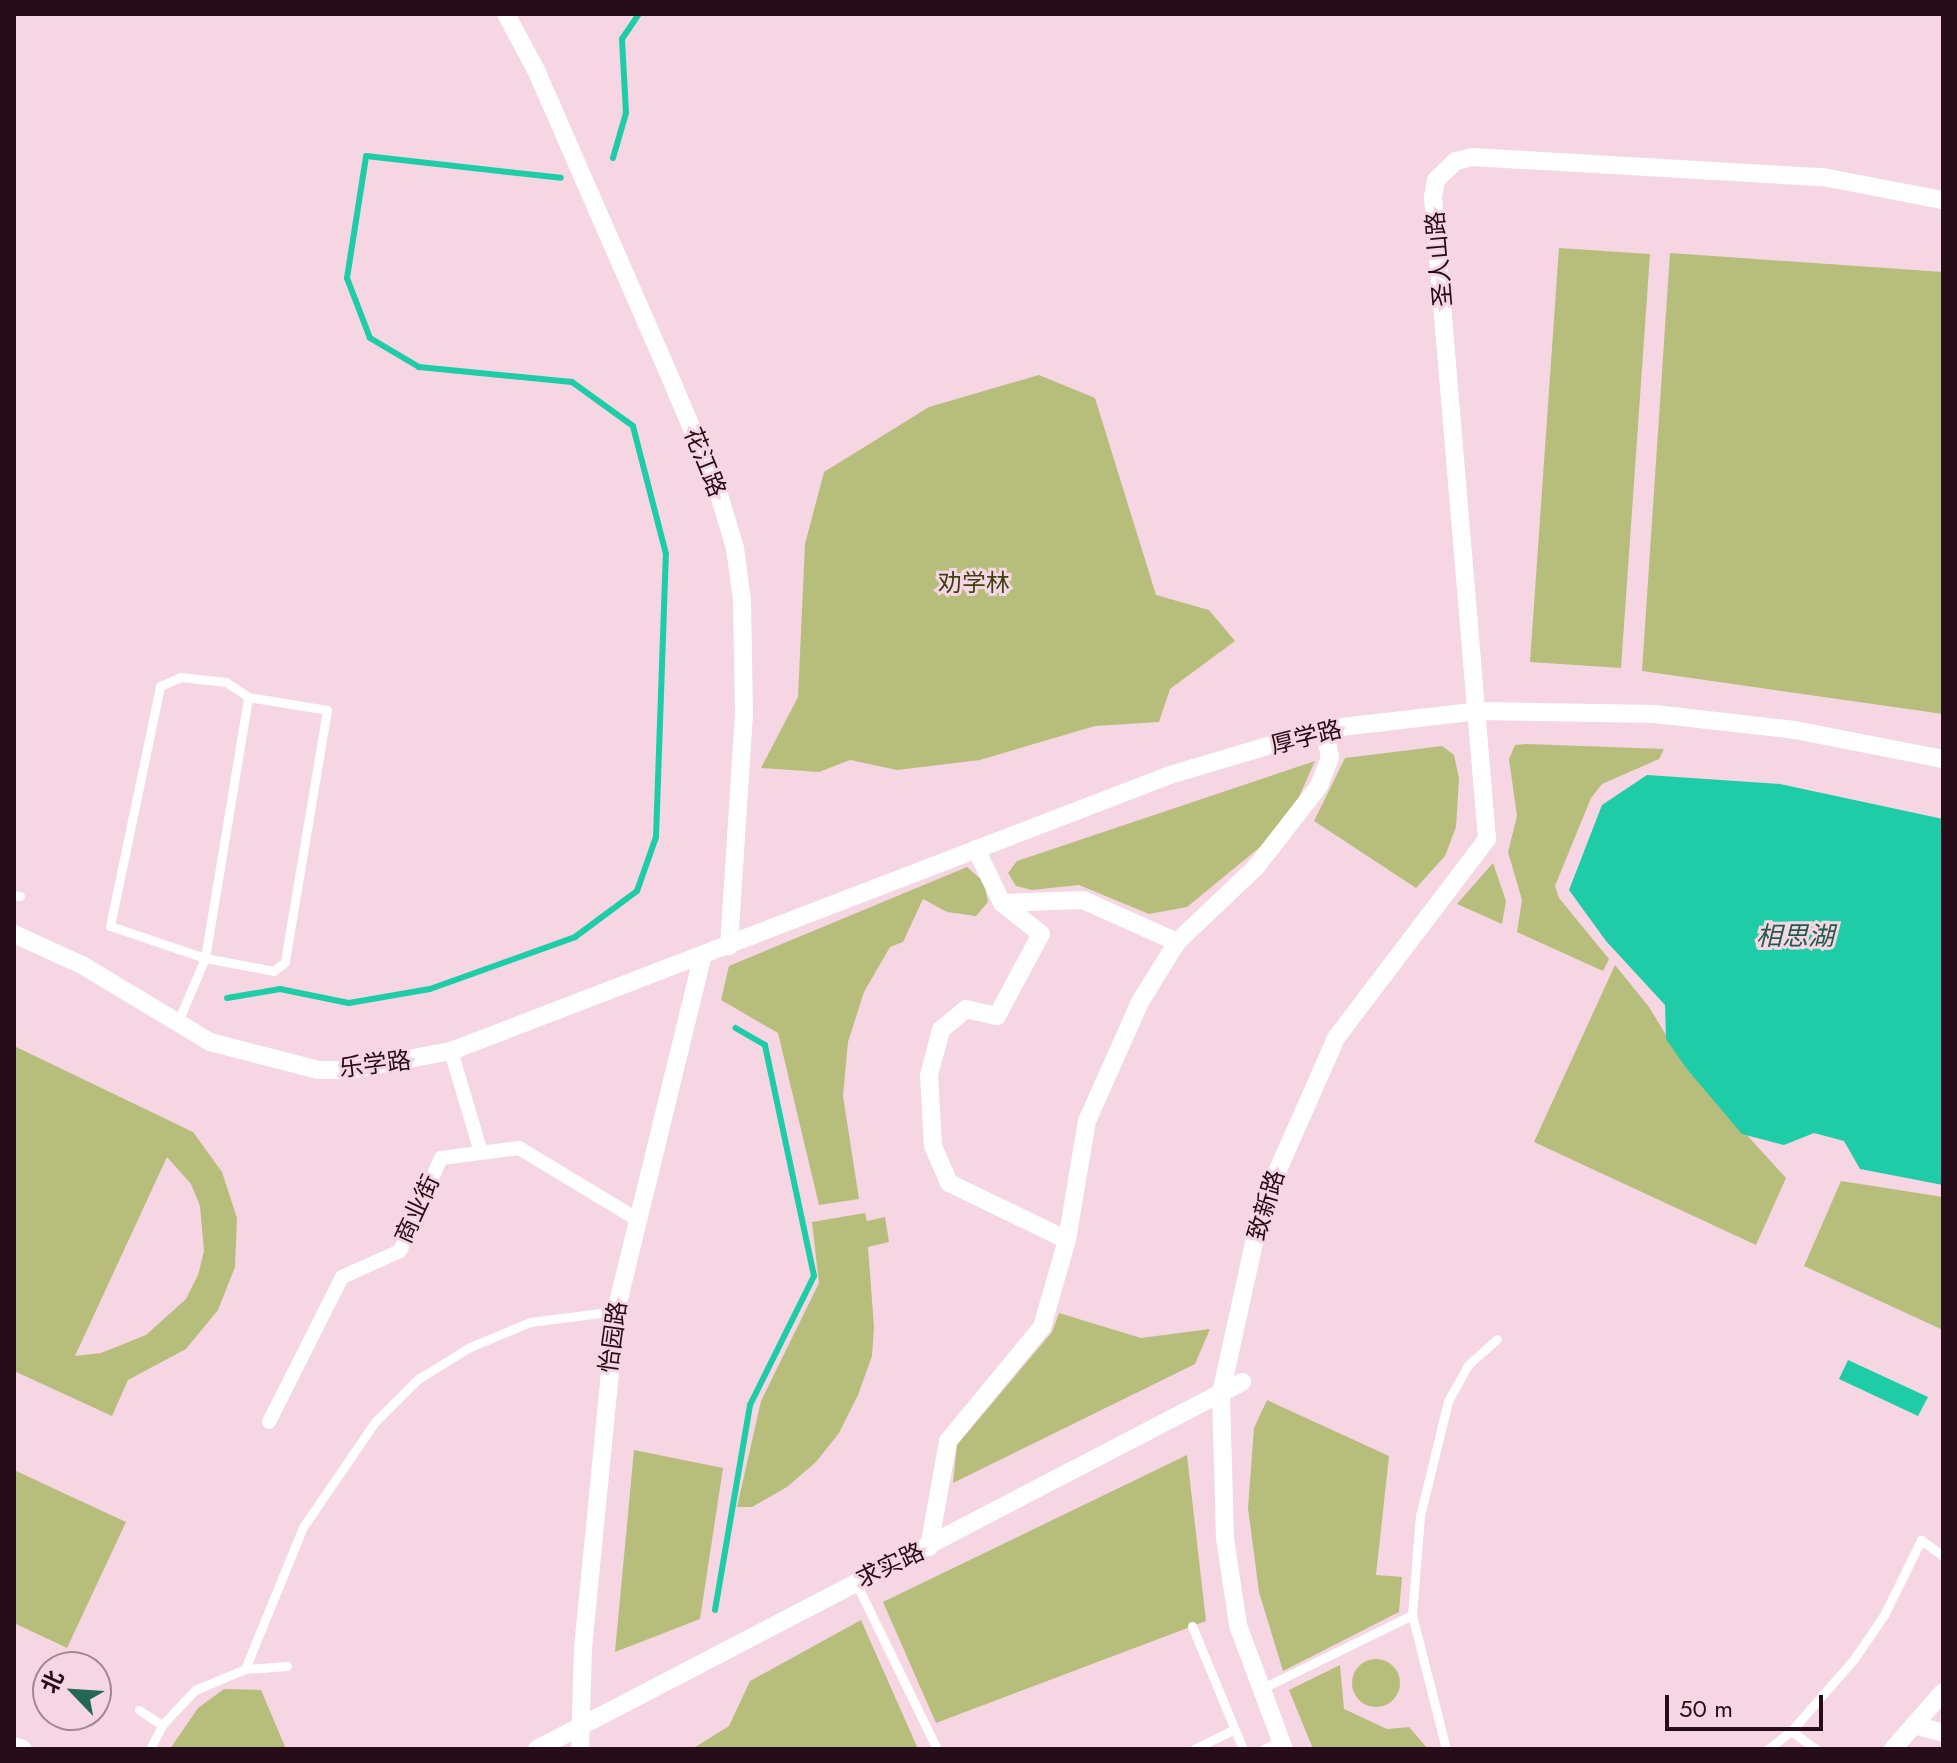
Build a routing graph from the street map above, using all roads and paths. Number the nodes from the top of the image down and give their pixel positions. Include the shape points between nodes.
1 (506, 14) edge
2 (1943, 200) edge
3 (248, 697) junction
4 (1479, 711) junction
5 (1324, 729) junction
6 (1943, 759) edge
7 (976, 849) junction
8 (1002, 903) junction
9 (14, 934) edge
10 (1177, 942) junction
11 (729, 947) junction
12 (702, 957) junction
13 (205, 958) junction
14 (177, 1024) junction
15 (451, 1051) junction
16 (481, 1152) junction
17 (635, 1218) junction
18 (1067, 1240) junction
19 (616, 1311) junction
20 (1497, 1339) dead end
21 (1242, 1382) dead end
22 (1221, 1393) junction
23 (269, 1422) dead end
24 (929, 1547) junction
25 (1943, 1556) edge
26 (855, 1581) junction
27 (1412, 1615) junction
28 (1192, 1626) dead end
29 (287, 1666) dead end
30 (245, 1669) junction
31 (1258, 1690) junction
32 (1943, 1692) edge
33 (139, 1710) dead end
34 (162, 1725) junction
35 (1914, 1725) junction
36 (578, 1726) junction
37 (1233, 1730) junction
38 (1791, 1731) junction
39 (1943, 1733) edge
40 (14, 1746) edge
41 (1276, 1746) edge
42 (23, 1749) edge
43 (150, 1749) edge
44 (537, 1749) edge
45 (580, 1749) edge
46 (937, 1749) edge
47 (1194, 1749) edge
48 (1243, 1749) edge
49 (1446, 1749) edge
50 (1768, 1749) edge
51 (1816, 1749) edge
52 (1893, 1749) edge

1 - 11 street, 花江路 via 536,70 673,384 717,488 735,548 742,600 744,714
2 - 4 street, 圣人山路 via 1823,177 1656,166 1472,157 1444,169 1433,197
3 - 13 lane
3 - 13 lane via 327,710 285,962 274,971
3 - 13 lane via 226,682 181,677 160,686 110,926
4 - 5 street, 厚学路
4 - 6 street, 厚学路 via 1655,714 1795,730
4 - 22 street, 致新路 via 1487,839 1336,1038 1301,1110 1262,1206
5 - 7 street, 厚学路 via 1170,775
5 - 10 street via 1330,757 1298,817 1256,867
7 - 8 street
7 - 11 street, 厚学路
8 - 10 street via 1083,900
8 - 18 street via 1041,934 997,1016 966,1009 941,1030 929,1075 933,1146 949,1183
9 - 14 street, 乐学路 via 82,965
10 - 18 street via 1140,1002 1087,1121
11 - 12 street, 厚学路
12 - 15 street, 乐学路
12 - 17 street, 怡园路
13 - 14 lane
14 - 15 street, 乐学路 via 210,1042 318,1070 380,1066
15 - 16 street
16 - 17 street, 商业街 via 519,1148
16 - 23 street, 商业街 via 441,1158 400,1251 342,1277
17 - 19 street, 怡园路
18 - 24 street via 1042,1327 948,1441
19 - 30 lane via 530,1322 470,1347 418,1379 375,1422 303,1527
19 - 36 street, 怡园路
20 - 27 lane via 1468,1365 1448,1401 1434,1445 1420,1516
21 - 22 street, 求实路
22 - 24 street, 求实路
22 - 31 street, 致新路 via 1227,1555 1238,1625
24 - 26 street, 求实路
25 - 38 lane via 1921,1540 1884,1615 1854,1659
26 - 36 street, 求实路
26 - 46 lane
27 - 31 lane
27 - 49 lane
28 - 37 lane
29 - 30 lane
30 - 34 lane via 195,1690
31 - 41 street, 致新路
32 - 35 street
33 - 34 lane
34 - 43 lane
35 - 39 street
35 - 52 street
36 - 44 street, 求实路
36 - 45 street, 怡园路
37 - 47 lane
37 - 48 lane
38 - 50 lane
38 - 51 lane
40 - 42 street

